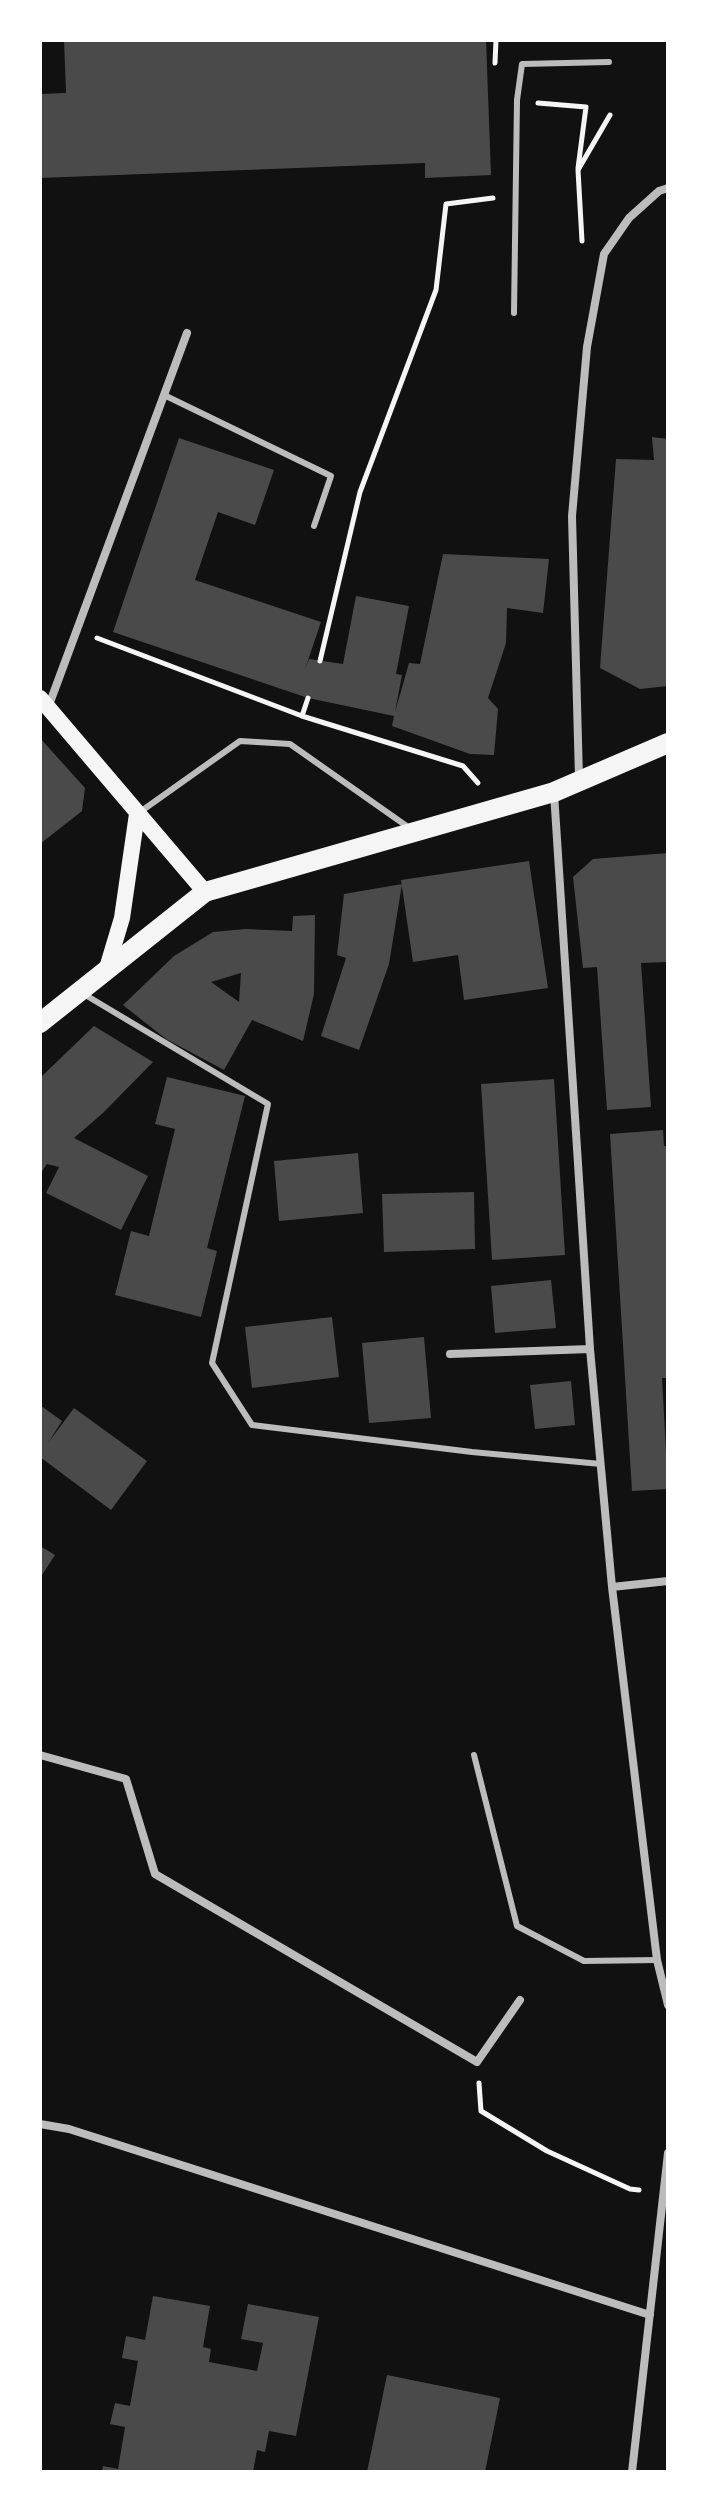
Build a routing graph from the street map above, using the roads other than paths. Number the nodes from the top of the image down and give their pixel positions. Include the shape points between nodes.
1 (609, 62) dead end
2 (668, 188) edge
3 (514, 313) dead end
4 (187, 333) dead end
5 (164, 395) junction
6 (314, 526) dead end
7 (44, 702) edge
8 (668, 743) edge
9 (579, 783) junction
10 (554, 792) junction
11 (137, 814) junction
12 (414, 832) junction
13 (205, 892) junction
14 (107, 968) junction
15 (79, 991) junction
16 (40, 1023) edge
17 (590, 1349) junction
18 (450, 1354) dead end
19 (601, 1464) junction
20 (668, 1581) edge
21 (612, 1587) junction
22 (40, 1755) edge
23 (474, 1755) dead end
24 (657, 1960) junction
25 (520, 2000) dead end
26 (668, 2005) edge
27 (40, 2124) edge
28 (668, 2153) edge
29 (650, 2315) junction
30 (632, 2472) edge

1 - 3 lane via 522,64
2 - 9 street via 629,218 604,254 587,347 572,516
4 - 5 street
5 - 6 lane via 331,476
5 - 7 street via 77,630
7 - 11 main road
8 - 9 main road
9 - 10 main road
10 - 12 main road
10 - 17 street
11 - 12 lane via 240,741 290,744
11 - 13 main road
11 - 14 main road via 122,918
12 - 13 main road
13 - 14 main road
14 - 15 main road
15 - 16 main road
15 - 19 lane via 268,1104 212,1363 252,1425
17 - 18 street
17 - 19 street
19 - 21 street
20 - 21 street
21 - 24 street
22 - 25 street via 126,1779 155,1874 477,2062
23 - 24 lane via 517,1926 584,1961
24 - 26 street
27 - 29 street
28 - 29 street
29 - 30 street

